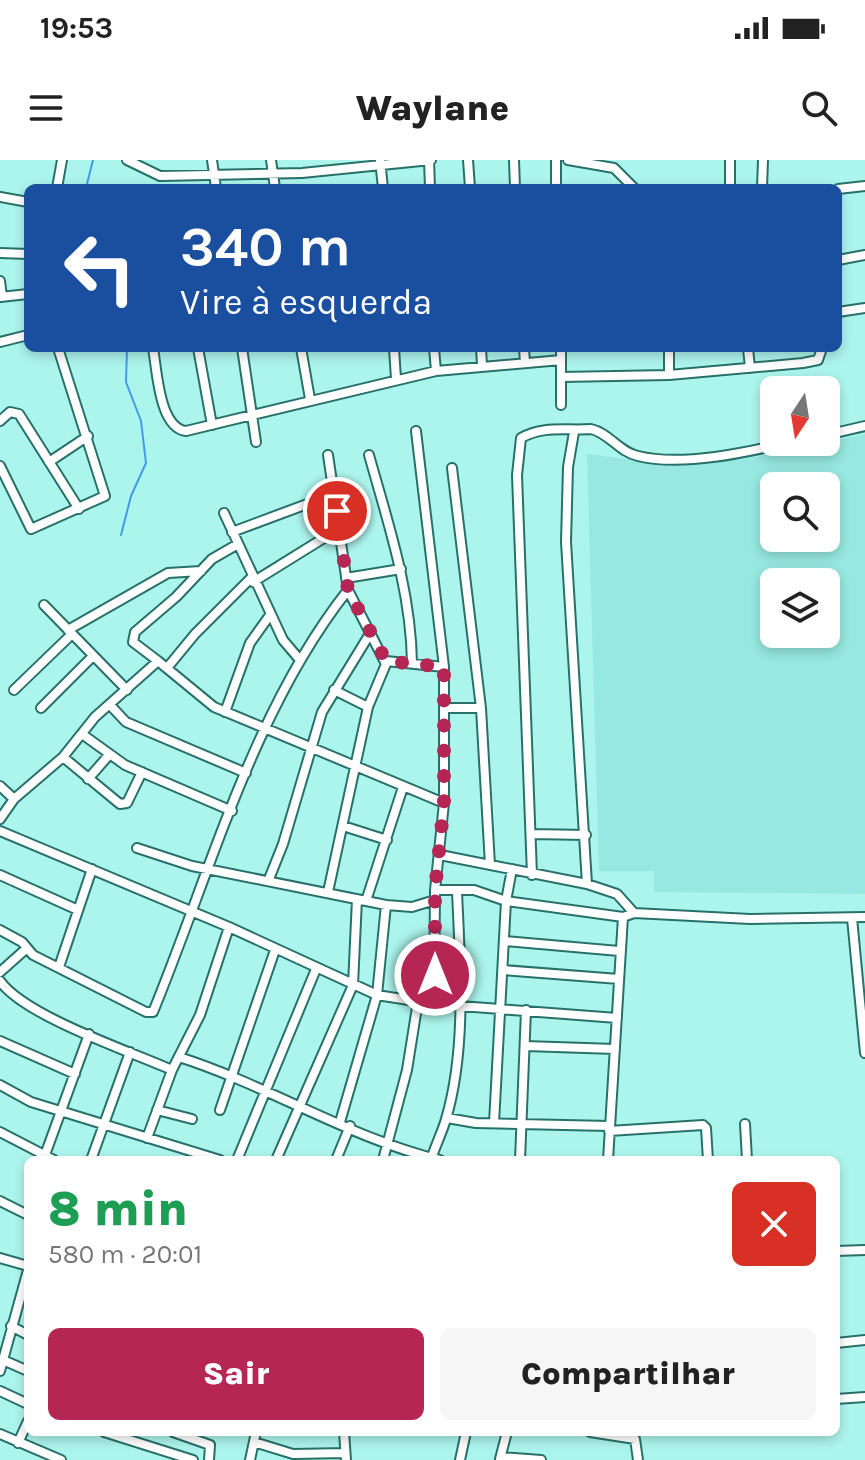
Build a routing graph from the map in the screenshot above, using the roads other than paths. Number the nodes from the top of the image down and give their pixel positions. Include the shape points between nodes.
1 (62, 160) edge
2 (127, 160) edge
3 (212, 160) edge
4 (271, 160) edge
5 (300, 160) edge
6 (339, 160) edge
7 (430, 160) edge
8 (468, 160) edge
9 (514, 160) edge
10 (556, 160) edge
11 (568, 160) edge
12 (730, 160) edge
13 (763, 160) edge
14 (380, 163) edge
15 (340, 171) junction
16 (214, 173) junction
17 (302, 173) junction
18 (273, 174) junction
19 (160, 176) junction
20 (58, 184) edge
21 (163, 184) edge
22 (215, 184) edge
23 (274, 184) edge
24 (383, 184) edge
25 (430, 184) edge
26 (470, 184) edge
27 (515, 184) edge
28 (556, 184) edge
29 (630, 184) edge
30 (730, 184) edge
31 (762, 184) edge
32 (865, 186) edge
33 (842, 189) edge
34 (0, 197) edge
35 (24, 201) edge
36 (0, 253) edge
37 (24, 254) edge
38 (865, 255) edge
39 (842, 259) edge
40 (0, 281) edge
41 (24, 294) edge
42 (1, 297) edge
43 (865, 308) edge
44 (842, 311) edge
45 (24, 336) edge
46 (0, 342) edge
47 (59, 352) edge
48 (154, 352) edge
49 (199, 352) edge
50 (243, 352) edge
51 (302, 352) edge
52 (394, 352) edge
53 (434, 352) edge
54 (481, 352) edge
55 (524, 352) edge
56 (561, 352) edge
57 (669, 352) edge
58 (748, 352) edge
59 (821, 352) edge
60 (561, 360) junction
61 (525, 363) junction
62 (482, 365) junction
63 (750, 368) junction
64 (436, 371) junction
65 (669, 375) junction
66 (561, 377) junction
67 (396, 379) junction
68 (310, 399) junction
69 (561, 405) dead end
70 (255, 417) junction
71 (0, 421) edge
72 (212, 425) junction
73 (865, 426) edge
74 (416, 431) dead end
75 (574, 432) junction
76 (840, 432) edge
77 (88, 436) junction
78 (256, 442) dead end
79 (760, 450) edge
80 (328, 455) dead end
81 (369, 455) dead end
82 (49, 462) junction
83 (0, 466) edge
84 (452, 468) dead end
85 (334, 494) junction
86 (79, 509) junction
87 (224, 513) dead end
88 (340, 528) junction
89 (232, 532) junction
90 (238, 544) junction
91 (401, 569) junction
92 (201, 571) junction
93 (346, 578) junction
94 (252, 580) junction
95 (348, 590) junction
96 (44, 605) dead end
97 (270, 615) junction
98 (70, 632) junction
99 (371, 632) junction
100 (93, 656) junction
101 (300, 660) junction
102 (158, 661) junction
103 (386, 661) junction
104 (412, 663) junction
105 (444, 667) junction
106 (167, 668) junction
107 (14, 690) dead end
108 (127, 690) junction
109 (334, 690) junction
110 (110, 705) junction
111 (368, 707) junction
112 (41, 708) dead end
113 (446, 708) junction
114 (481, 708) junction
115 (225, 712) junction
116 (265, 728) junction
117 (82, 734) junction
118 (310, 749) junction
119 (109, 755) junction
120 (63, 757) junction
121 (356, 769) junction
122 (142, 772) junction
123 (246, 773) junction
124 (88, 779) junction
125 (0, 786) edge
126 (403, 787) junction
127 (14, 799) junction
128 (444, 803) junction
129 (232, 811) junction
130 (0, 819) edge
131 (343, 826) junction
132 (0, 831) edge
133 (532, 834) junction
134 (586, 835) junction
135 (387, 840) junction
136 (137, 848) dead end
137 (440, 855) junction
138 (490, 865) junction
139 (92, 869) junction
140 (208, 869) junction
141 (512, 869) junction
142 (0, 875) edge
143 (532, 875) junction
144 (269, 879) junction
145 (587, 884) junction
146 (435, 890) junction
147 (457, 891) junction
148 (328, 892) junction
149 (362, 900) junction
150 (435, 900) junction
151 (506, 901) junction
152 (386, 905) junction
153 (78, 910) junction
154 (194, 912) junction
155 (634, 913) junction
156 (623, 917) junction
157 (865, 917) edge
158 (852, 918) junction
159 (229, 927) junction
160 (0, 930) edge
161 (504, 941) junction
162 (27, 948) junction
163 (275, 950) junction
164 (619, 951) junction
165 (861, 964) edge
166 (59, 967) junction
167 (316, 969) junction
168 (503, 970) junction
169 (0, 972) edge
170 (619, 979) junction
171 (0, 981) edge
172 (353, 985) junction
173 (377, 995) junction
174 (418, 1001) junction
175 (434, 1004) junction
176 (459, 1006) junction
177 (501, 1008) junction
178 (526, 1010) junction
179 (863, 1016) edge
180 (617, 1018) junction
181 (89, 1034) junction
182 (0, 1041) edge
183 (525, 1046) junction
184 (615, 1049) junction
185 (130, 1052) junction
186 (865, 1053) edge
187 (179, 1057) junction
188 (172, 1070) junction
189 (75, 1074) junction
190 (234, 1074) junction
191 (0, 1085) edge
192 (266, 1088) junction
193 (302, 1104) junction
194 (60, 1110) junction
195 (157, 1110) junction
196 (220, 1110) dead end
197 (447, 1118) junction
198 (192, 1119) dead end
199 (340, 1122) junction
200 (494, 1123) junction
201 (103, 1124) junction
202 (523, 1124) junction
203 (745, 1124) dead end
204 (350, 1126) junction
205 (609, 1129) junction
206 (1, 1135) edge
207 (147, 1138) junction
208 (389, 1142) junction
209 (46, 1156) edge
210 (50, 1156) edge
211 (92, 1156) edge
212 (207, 1156) edge
213 (239, 1156) edge
214 (278, 1156) edge
215 (338, 1156) edge
216 (384, 1156) edge
217 (426, 1156) edge
218 (435, 1156) edge
219 (520, 1156) edge
220 (608, 1156) edge
221 (708, 1156) edge
222 (747, 1156) edge
223 (0, 1201) edge
224 (24, 1213) edge
225 (865, 1250) edge
226 (840, 1251) edge
227 (0, 1258) edge
228 (24, 1267) edge
229 (24, 1280) edge
230 (19, 1294) junction
231 (24, 1297) edge
232 (11, 1326) junction
233 (24, 1333) edge
234 (865, 1340) edge
235 (840, 1343) edge
236 (3, 1360) junction
237 (24, 1369) edge
238 (0, 1371) edge
239 (0, 1391) edge
240 (865, 1397) edge
241 (840, 1399) edge
242 (24, 1402) edge
243 (24, 1430) edge
244 (0, 1434) edge
245 (130, 1436) edge
246 (184, 1436) edge
247 (255, 1436) edge
248 (344, 1436) edge
249 (465, 1436) edge
250 (506, 1436) edge
251 (616, 1436) edge
252 (254, 1442) junction
253 (18, 1443) junction
254 (27, 1447) junction
255 (346, 1456) edge
256 (500, 1458) edge
257 (24, 1460) edge
258 (61, 1460) edge
259 (189, 1460) edge
260 (209, 1460) edge
261 (250, 1460) edge
262 (460, 1460) edge
263 (541, 1460) edge
264 (638, 1460) edge

1 - 20 street
2 - 19 street
3 - 16 street
4 - 18 street
5 - 17 street
6 - 15 street
7 - 14 street
7 - 25 street
8 - 26 street
9 - 27 street
10 - 28 street
11 - 29 street via 614,168
12 - 30 street
13 - 31 street
14 - 15 street
14 - 24 street
15 - 17 street
16 - 18 street
16 - 19 street
16 - 22 street
17 - 18 street
18 - 23 street
19 - 21 street
32 - 33 street
34 - 35 street
36 - 37 street
38 - 39 street
40 - 42 street
41 - 42 street
43 - 44 street
45 - 46 street
47 - 77 street
48 - 72 street via 171,423 186,431
49 - 72 street
50 - 70 street
51 - 68 street
52 - 67 street
53 - 64 street
54 - 62 street
55 - 61 street
56 - 60 street
57 - 65 street
58 - 63 street
59 - 63 street via 811,362
60 - 61 street
60 - 66 street
61 - 62 street
62 - 64 street
63 - 65 street
64 - 67 street
65 - 66 street
66 - 69 street
67 - 68 street
68 - 70 street
70 - 72 street
70 - 78 street
71 - 82 street via 16,411
73 - 76 street
74 - 105 street
75 - 79 street via 599,431 630,454 665,459
75 - 133 street via 536,431 521,438 517,451
75 - 134 street via 566,542
77 - 82 street
77 - 86 street via 106,493
80 - 85 street
81 - 91 street
82 - 86 street
83 - 86 street via 31,529
84 - 114 street
85 - 88 street
85 - 89 street
87 - 89 street
88 - 93 street
88 - 94 street
89 - 90 street
90 - 92 street via 218,553
90 - 94 street
91 - 93 street
91 - 104 street
92 - 98 street via 168,573
92 - 102 street via 132,637
93 - 95 street
94 - 97 street
94 - 106 street
95 - 99 street
95 - 101 street
96 - 98 street
97 - 101 street
97 - 115 street via 253,636
98 - 100 street
98 - 107 street
99 - 103 street
99 - 109 street
100 - 108 street
100 - 112 street
101 - 116 street
102 - 106 street
102 - 108 street
103 - 104 street
103 - 111 street
104 - 105 street
105 - 113 street
106 - 115 street
108 - 110 street
109 - 111 street
109 - 118 street
110 - 117 street
110 - 123 street via 126,722
111 - 121 street
113 - 114 street
113 - 128 street
114 - 138 street
115 - 116 street
116 - 118 street
116 - 123 street
117 - 119 street
117 - 120 street
118 - 121 street
118 - 144 street
119 - 122 street
119 - 124 street
120 - 124 street
120 - 127 street
121 - 126 street
121 - 131 street
122 - 124 street via 124,804
122 - 129 street
123 - 129 street
125 - 127 street
126 - 128 street
126 - 135 street
127 - 130 street
128 - 137 street
129 - 140 street
131 - 135 street
131 - 148 street
132 - 139 street
133 - 134 street
133 - 143 street
134 - 145 street
135 - 149 street
136 - 140 street
137 - 138 street
137 - 146 street
138 - 141 street
139 - 153 street
139 - 154 street
140 - 144 street
140 - 154 street
141 - 143 street
141 - 151 street
142 - 153 street
143 - 145 street
144 - 148 street
145 - 155 street via 617,894
146 - 147 street
146 - 150 street
147 - 151 street via 474,890
147 - 176 street
148 - 149 street
149 - 152 street
149 - 172 street
150 - 152 street via 412,907
150 - 175 street
151 - 156 street
151 - 161 street
152 - 173 street
153 - 166 street
154 - 159 street
154 - 166 street via 150,1013
155 - 156 street
155 - 158 street
156 - 164 street
157 - 158 street
158 - 165 street
159 - 163 street
159 - 187 street via 200,1015
160 - 162 street
161 - 164 street
161 - 168 street
162 - 166 street
162 - 169 street
163 - 167 street
163 - 190 street
164 - 170 street
165 - 179 street
167 - 172 street
167 - 192 street
168 - 170 street
168 - 177 street
170 - 180 street
171 - 181 street via 12,995
172 - 173 street
172 - 193 street
173 - 174 street
173 - 199 street
174 - 175 street
174 - 208 street
175 - 176 street
176 - 177 street
176 - 197 street
177 - 178 street
177 - 200 street
178 - 180 street
178 - 183 street
179 - 186 street
180 - 184 street
181 - 185 street
181 - 189 street
182 - 189 street
183 - 184 street
183 - 202 street
184 - 205 street
185 - 188 street
185 - 201 street
187 - 188 street
187 - 190 street
188 - 195 street
189 - 194 street
190 - 192 street
190 - 196 street
191 - 194 street
192 - 193 street
192 - 213 street
193 - 199 street
193 - 214 street
194 - 201 street
194 - 210 street
195 - 198 street
195 - 207 street
197 - 200 street
197 - 218 street
199 - 204 street
200 - 202 street
201 - 207 street
201 - 211 street
202 - 205 street
202 - 219 street
203 - 222 street
204 - 208 street
204 - 215 street
205 - 220 street
205 - 221 street via 703,1125
206 - 209 street
207 - 212 street
208 - 216 street
208 - 217 street
223 - 224 street
225 - 226 street
227 - 228 street
229 - 230 street
230 - 231 street
230 - 232 street
232 - 233 street
232 - 236 street
234 - 235 street
236 - 237 street
236 - 238 street
239 - 242 street
240 - 241 street
243 - 253 street
244 - 253 street
245 - 259 street
246 - 260 street via 210,1445
247 - 252 street
248 - 255 street
249 - 262 street
250 - 256 street
251 - 264 street via 635,1439
252 - 255 street via 293,1454
252 - 261 street
253 - 254 street
254 - 257 street
254 - 258 street
256 - 263 street

